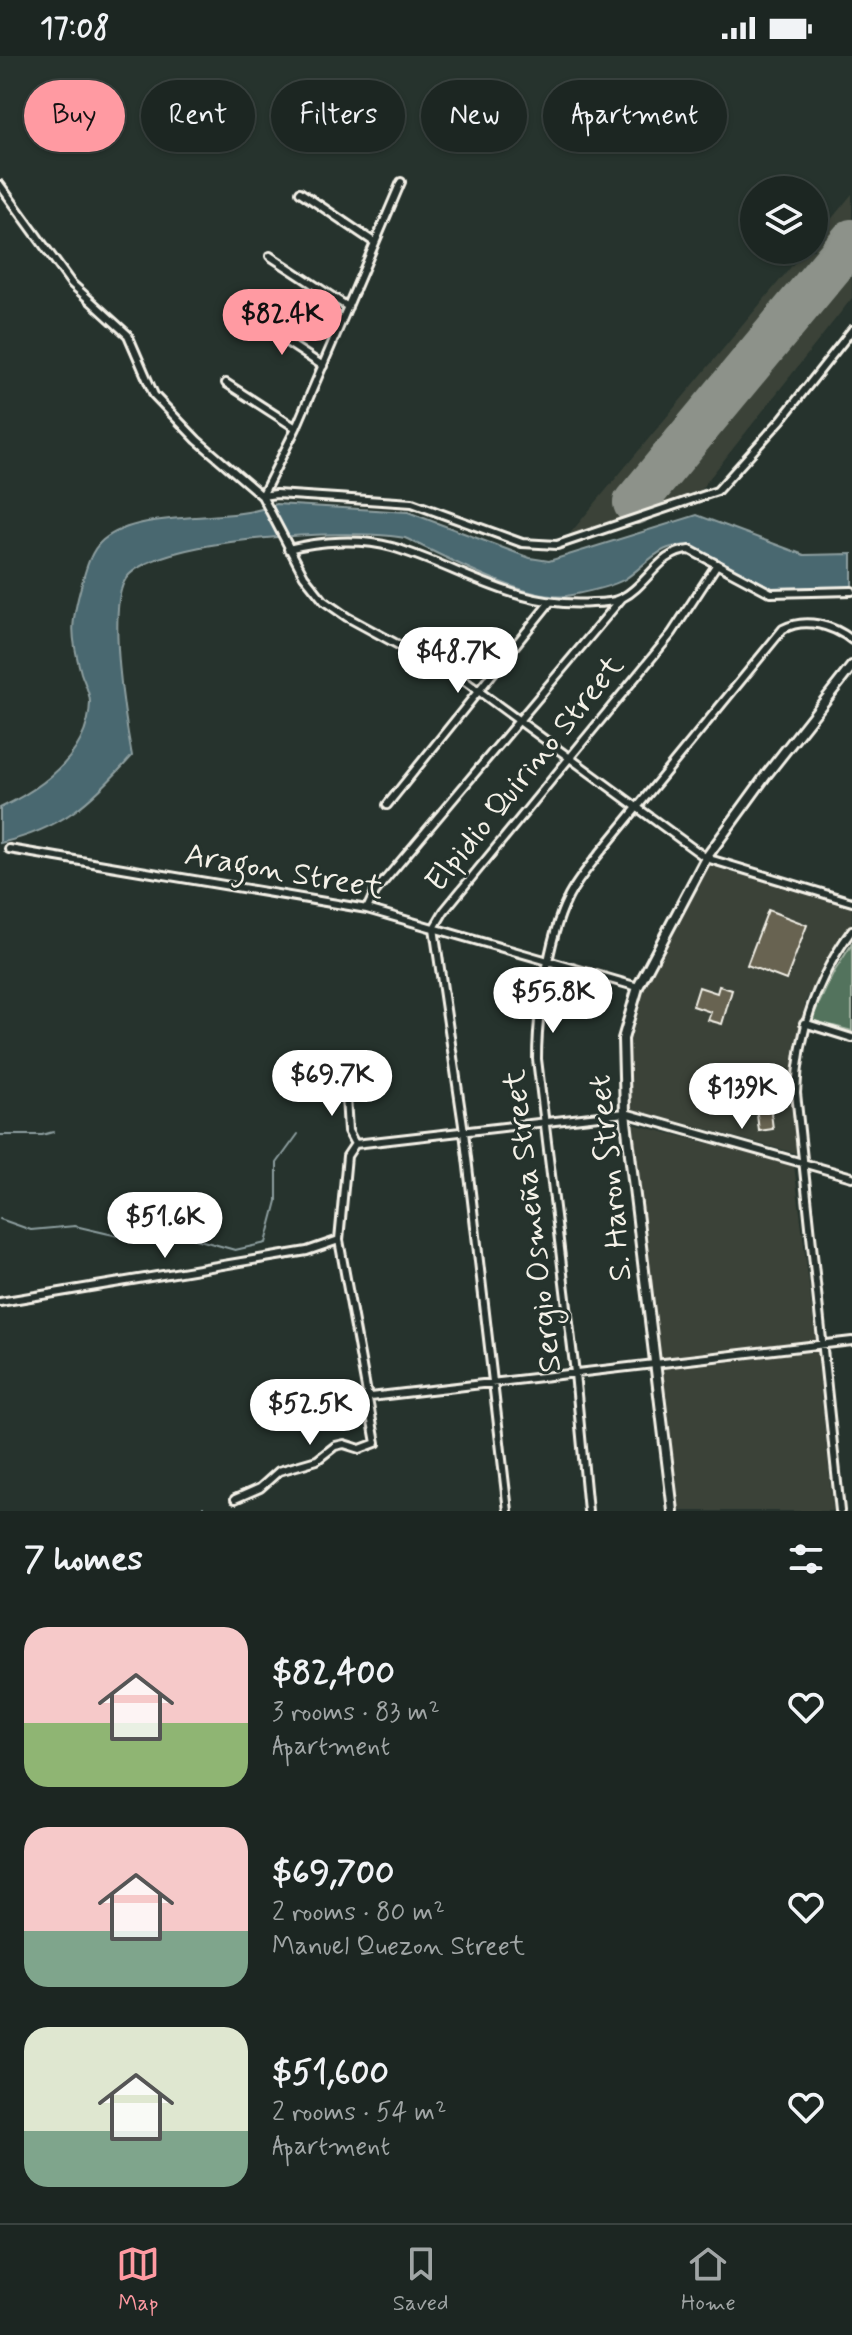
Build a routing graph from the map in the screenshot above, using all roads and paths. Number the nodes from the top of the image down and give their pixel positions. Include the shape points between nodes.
1 (401, 182) dead end
2 (0, 185) edge
3 (300, 192) dead end
4 (374, 242) junction
5 (270, 256) dead end
6 (348, 307) junction
7 (258, 323) dead end
8 (851, 332) edge
9 (323, 366) junction
10 (226, 383) dead end
11 (296, 428) junction
12 (262, 496) junction
13 (288, 549) junction
14 (717, 564) junction
15 (852, 591) edge
16 (622, 598) junction
17 (550, 602) junction
18 (852, 640) edge
19 (852, 666) edge
20 (480, 692) junction
21 (520, 721) junction
22 (568, 759) junction
23 (387, 805) dead end
24 (637, 810) junction
25 (9, 849) dead end
26 (706, 858) junction
27 (852, 902) edge
28 (367, 909) junction
29 (434, 928) junction
30 (852, 930) edge
31 (550, 963) junction
32 (638, 987) junction
33 (804, 1023) junction
34 (852, 1038) edge
35 (345, 1079) dead end
36 (625, 1113) junction
37 (545, 1120) junction
38 (464, 1132) junction
39 (355, 1144) junction
40 (802, 1163) junction
41 (852, 1177) edge
42 (339, 1240) junction
43 (0, 1302) edge
44 (852, 1341) edge
45 (822, 1345) junction
46 (657, 1365) junction
47 (575, 1373) junction
48 (492, 1383) junction
49 (370, 1397) junction
50 (235, 1499) dead end
51 (508, 1511) edge
52 (588, 1511) edge
53 (673, 1511) edge
54 (840, 1511) edge

1 - 4 street
2 - 12 street via 71,283 128,335 154,395
3 - 4 street
4 - 6 street
5 - 6 street
6 - 9 street
7 - 9 street
8 - 12 street via 717,491 557,545 522,543 412,503
9 - 11 street
10 - 11 street
11 - 12 street
12 - 13 street
13 - 17 street via 311,543 388,546 490,587
13 - 20 street via 324,601
14 - 15 street via 771,593
14 - 16 street via 690,550 676,550
14 - 22 street, Elpidio Quirino Street via 672,633
16 - 17 street
16 - 21 street
17 - 20 street
18 - 24 street, Sergio Osmeña Street via 826,626 791,624
19 - 26 street, S. Haron Street
20 - 21 street
20 - 23 street
21 - 22 street
21 - 28 street via 375,892
22 - 24 street
22 - 29 street, Elpidio Quirino Street
24 - 26 street
24 - 31 street, Sergio Osmeña Street via 574,887 561,914
25 - 28 street, Aragon Street
26 - 27 street
26 - 32 street, S. Haron Street
28 - 29 street, Aragon Street
29 - 31 street, Aragon Street
29 - 38 street, Elpidio Quirino Street
30 - 33 street via 826,971
31 - 32 street, Aragon Street
31 - 37 street, Sergio Osmeña Street via 537,1042
32 - 36 street, S. Haron Street via 622,1050
33 - 34 street
33 - 40 street via 796,1093
35 - 39 street via 348,1131
36 - 37 street
36 - 40 street
36 - 46 street, S. Haron Street
37 - 38 street
37 - 47 street, Sergio Osmeña Street
38 - 39 street
38 - 48 street, Elpidio Quirino Street
39 - 42 street via 347,1156
40 - 41 street
40 - 45 street
42 - 43 street via 307,1251
42 - 49 street
44 - 45 street
45 - 46 street
45 - 54 street
46 - 47 street
46 - 53 street, S. Haron Street
47 - 48 street
47 - 52 street, Sergio Osmeña Street
48 - 49 street
48 - 51 street, Elpidio Quirino Street
49 - 50 street via 375,1445 335,1446 317,1460 279,1471 260,1488

